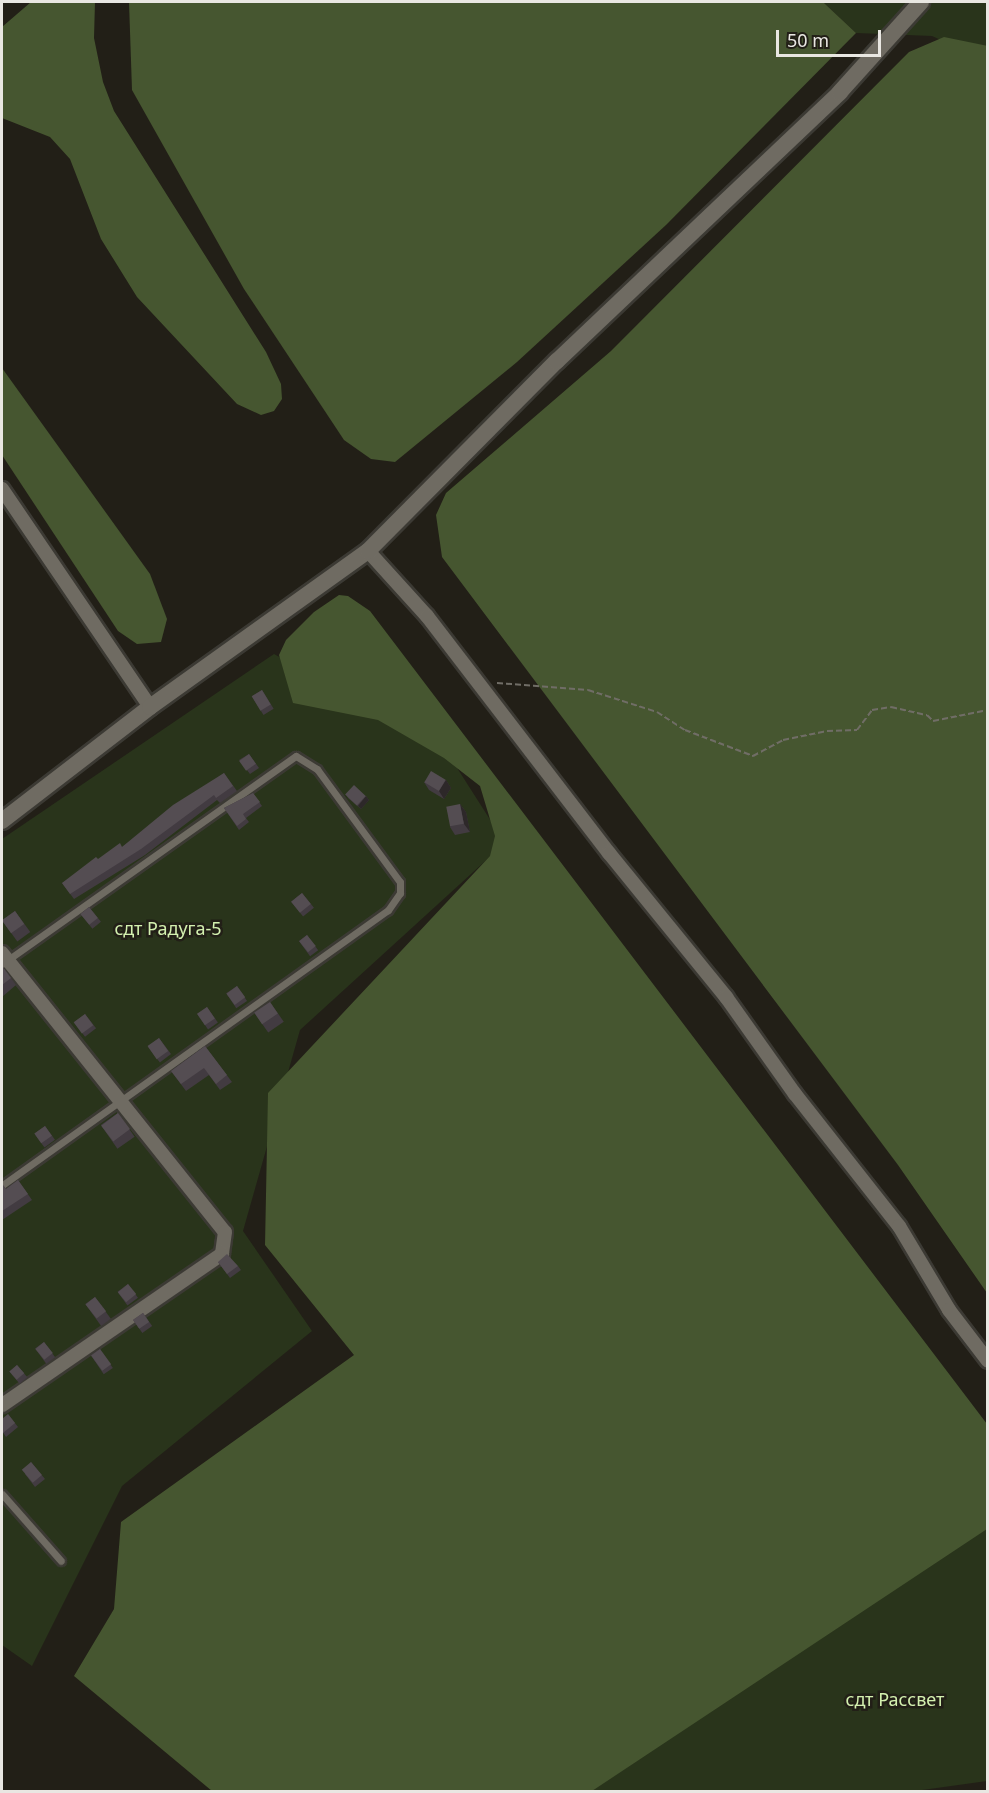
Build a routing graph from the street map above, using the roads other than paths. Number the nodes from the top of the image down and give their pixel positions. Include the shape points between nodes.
1 (921, 2) edge
2 (2, 489) edge
3 (368, 551) junction
4 (150, 706) junction
5 (2, 821) edge
6 (3, 959) edge
7 (121, 1102) junction
8 (2, 1185) edge
9 (987, 1361) edge
10 (2, 1406) edge
11 (2, 1494) edge
12 (62, 1561) dead end

1 - 3 street via 840,92 557,361
2 - 4 street
3 - 4 street
3 - 9 street via 483,687 899,1226 950,1310
4 - 5 street
6 - 7 street
6 - 7 lane via 288,758 296,756 317,769 400,882 394,903
7 - 8 lane
7 - 10 street via 225,1232 222,1254
11 - 12 lane

